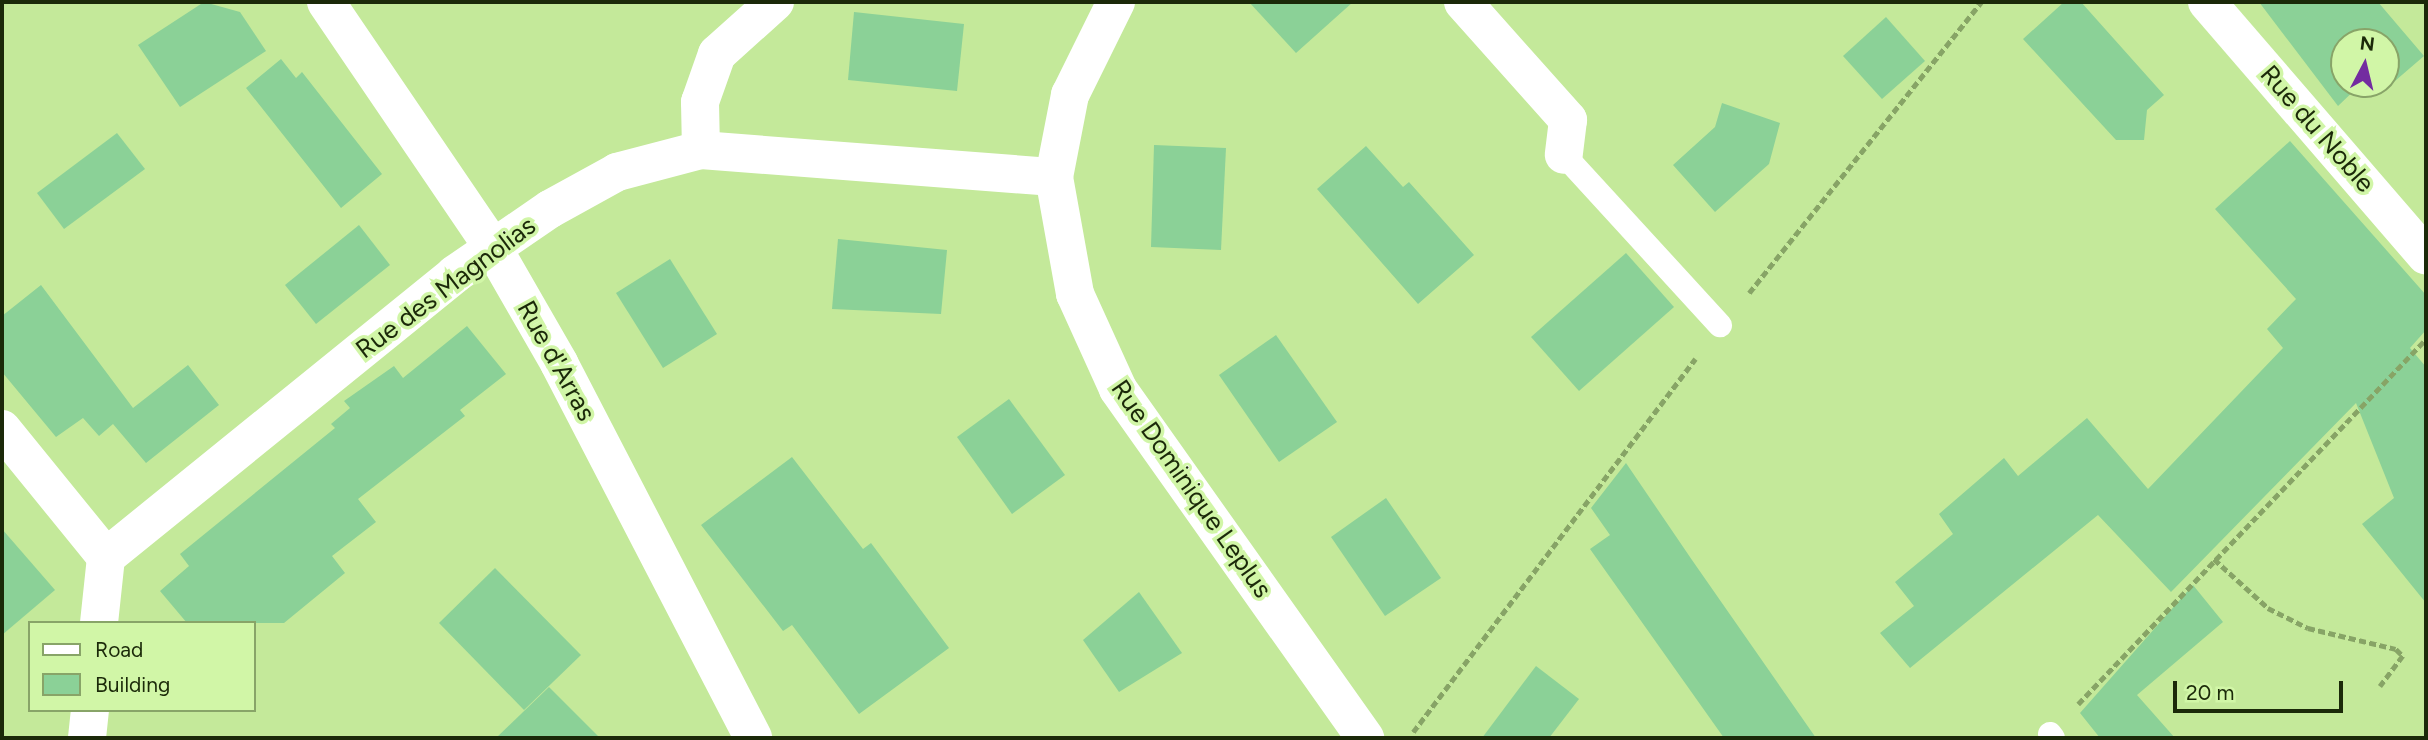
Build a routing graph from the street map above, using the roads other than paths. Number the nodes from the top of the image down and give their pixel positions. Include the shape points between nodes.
1 (326, 2) edge
2 (775, 2) edge
3 (1116, 2) edge
4 (1463, 2) edge
5 (2207, 2) edge
6 (702, 150) junction
7 (1564, 155) joint
8 (1054, 177) junction
9 (493, 248) junction
10 (2426, 256) edge
11 (1720, 325) road end
12 (2, 429) edge
13 (106, 557) junction
14 (99, 621) edge
15 (90, 712) edge
16 (87, 738) edge
17 (753, 738) edge
18 (1365, 738) edge

1 - 9 street, Rue d'Arras
2 - 6 street via 717,54 700,102
3 - 8 street via 1070,94
4 - 7 street via 1567,120
5 - 10 street, Rue du Noble
6 - 8 street, Rue des Magnolias
6 - 9 street, Rue des Magnolias via 617,172
7 - 11 lane
8 - 18 street, Rue Dominique Leplus via 1075,294 1118,389
9 - 13 street, Rue des Magnolias
9 - 17 street, Rue d'Arras via 559,363
12 - 13 street
13 - 14 street
15 - 16 street

